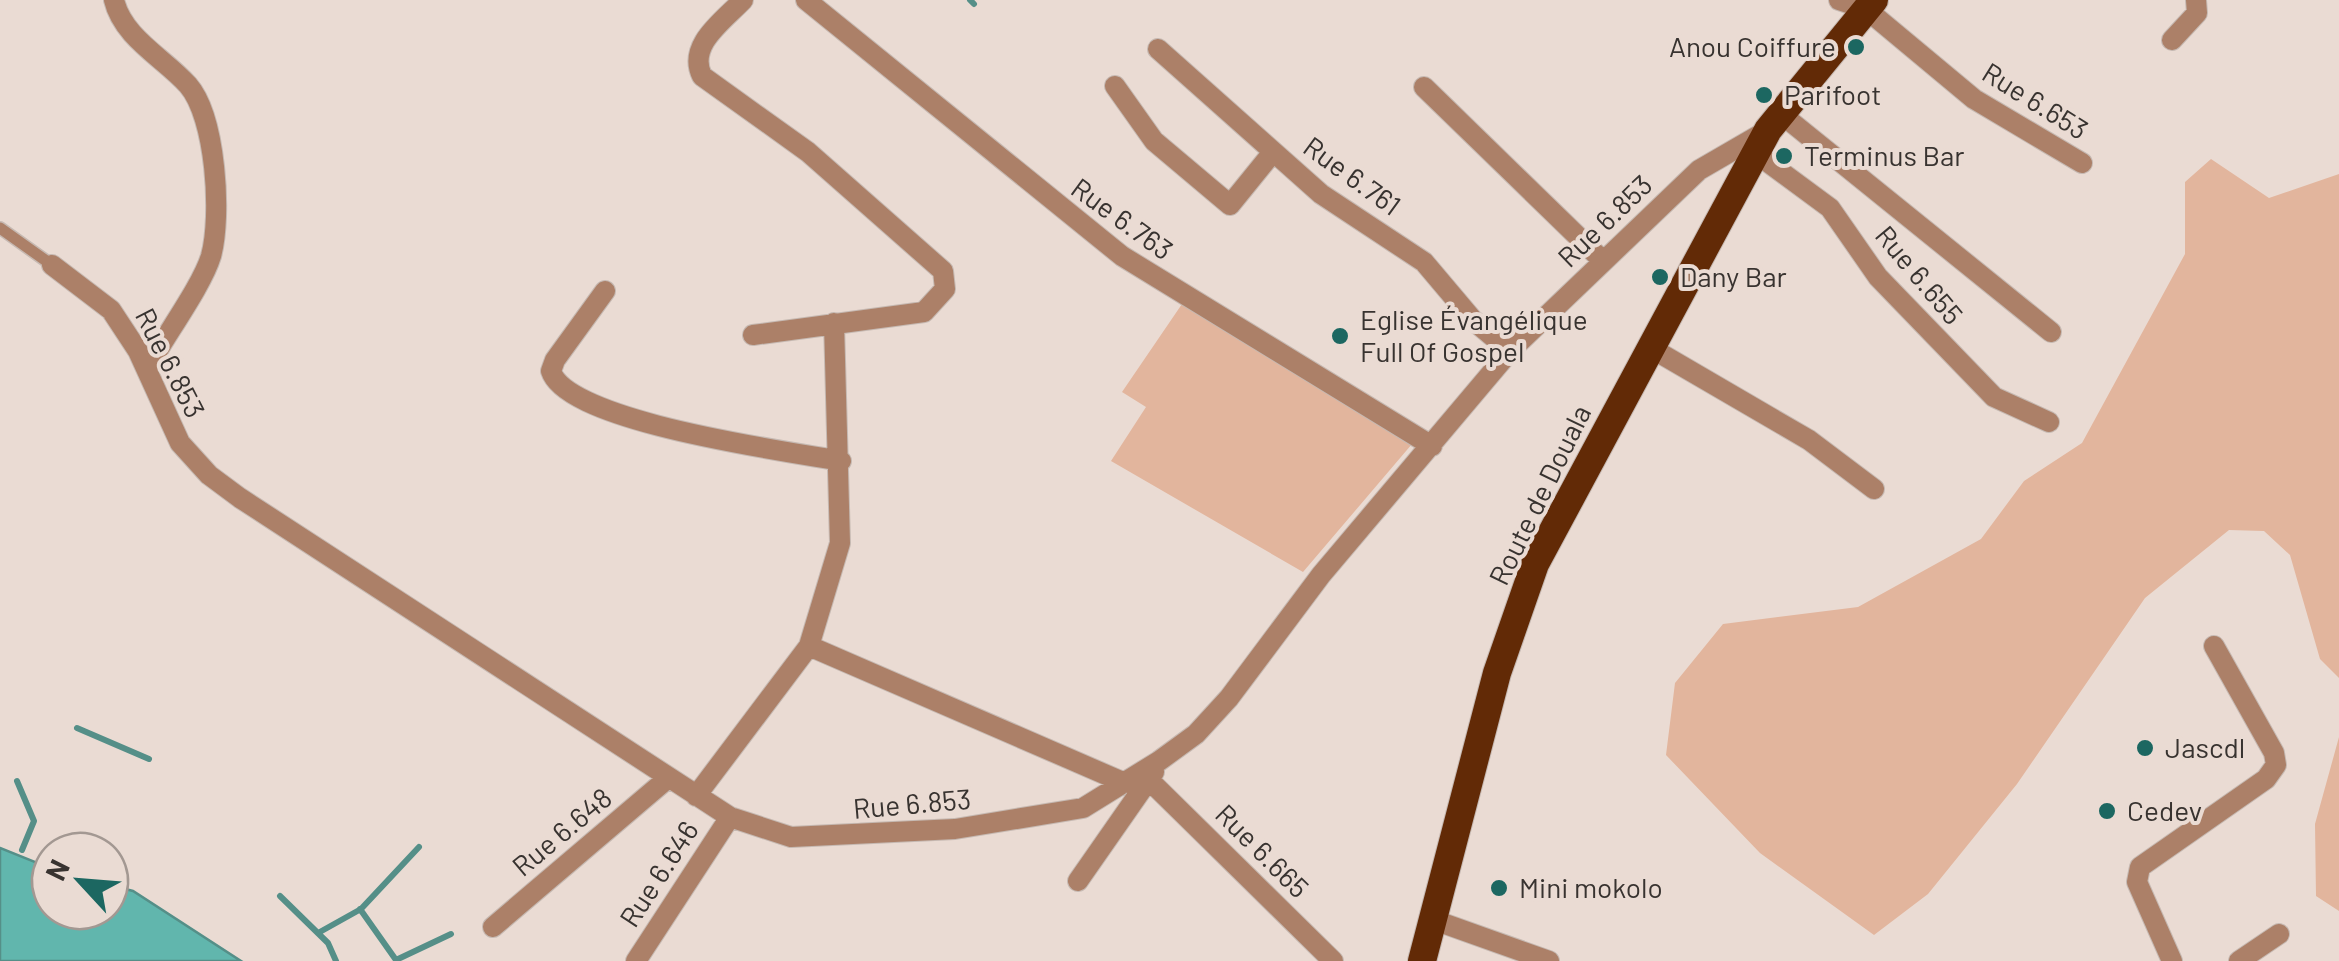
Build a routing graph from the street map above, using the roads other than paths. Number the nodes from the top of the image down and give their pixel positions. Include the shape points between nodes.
1 (114, 0) edge
2 (743, 0) edge
3 (806, 0) edge
4 (1839, 0) edge
5 (2196, 0) edge
6 (1870, 4) edge
7 (2172, 40) dead end
8 (1158, 49) dead end
9 (1115, 86) dead end
10 (1424, 87) dead end
11 (1768, 131) junction
12 (1273, 152) junction
13 (2082, 163) dead end
14 (0, 228) edge
15 (1603, 262) junction
16 (52, 266) joint
17 (605, 291) dead end
18 (834, 323) junction
19 (2051, 332) dead end
20 (753, 335) dead end
21 (1651, 348) junction
22 (1510, 351) junction
23 (148, 369) junction
24 (2049, 422) dead end
25 (1432, 446) junction
26 (841, 461) junction
27 (1874, 488) dead end
28 (809, 646) junction
29 (2214, 646) dead end
30 (1155, 771) junction
31 (668, 779) junction
32 (1124, 783) junction
33 (696, 796) junction
34 (730, 816) junction
35 (1078, 881) dead end
36 (1434, 920) junction
37 (493, 927) dead end
38 (2280, 934) dead end
39 (636, 961) edge
40 (1333, 961) edge
41 (1422, 961) edge
42 (1549, 961) edge
43 (2172, 961) edge
44 (2239, 961) edge

1 - 23 street via 126,26 190,87 201,106 213,163 210,256
2 - 18 street via 700,45 696,65 702,76 808,152 943,271 945,290 924,312
3 - 25 street, Rue 6.763 via 1122,256
4 - 6 street
5 - 7 street via 2197,14
6 - 11 highway, Route de Douala
6 - 13 street, Rue 6.653 via 1974,99
8 - 12 street, Rue 6.761
9 - 12 street via 1154,141 1230,205
10 - 15 street
11 - 15 street, Rue 6.853 via 1699,170
11 - 19 street
11 - 21 highway, Route de Douala
11 - 24 street, Rue 6.655 via 1878,278 1980,384 2017,411
12 - 22 street, Rue 6.761 via 1330,200 1424,262 1473,320
14 - 16 lane, Rue 6.853
15 - 22 street, Rue 6.853
16 - 23 street, Rue 6.853 via 111,310
17 - 26 street via 555,360 551,371 564,391 644,424
18 - 20 street
18 - 26 street
21 - 27 street via 1809,440
21 - 36 highway, Route de Douala via 1536,564 1497,674
22 - 25 street, Rue 6.853
23 - 31 street, Rue 6.853 via 180,443 209,474
25 - 30 street, Rue 6.853 via 1321,575 1228,698
26 - 28 street via 840,543
28 - 32 street
28 - 33 street
29 - 43 street via 2276,764 2266,778 2140,866 2137,882
30 - 32 street, Rue 6.853
30 - 35 street
30 - 40 street, Rue 6.665
31 - 33 street, Rue 6.853
31 - 37 street, Rue 6.648
32 - 34 street, Rue 6.853 via 1083,808 1051,816 904,834 790,837
33 - 34 street, Rue 6.853
34 - 39 street, Rue 6.646
36 - 41 highway, Route de Douala
36 - 42 street
38 - 44 street

